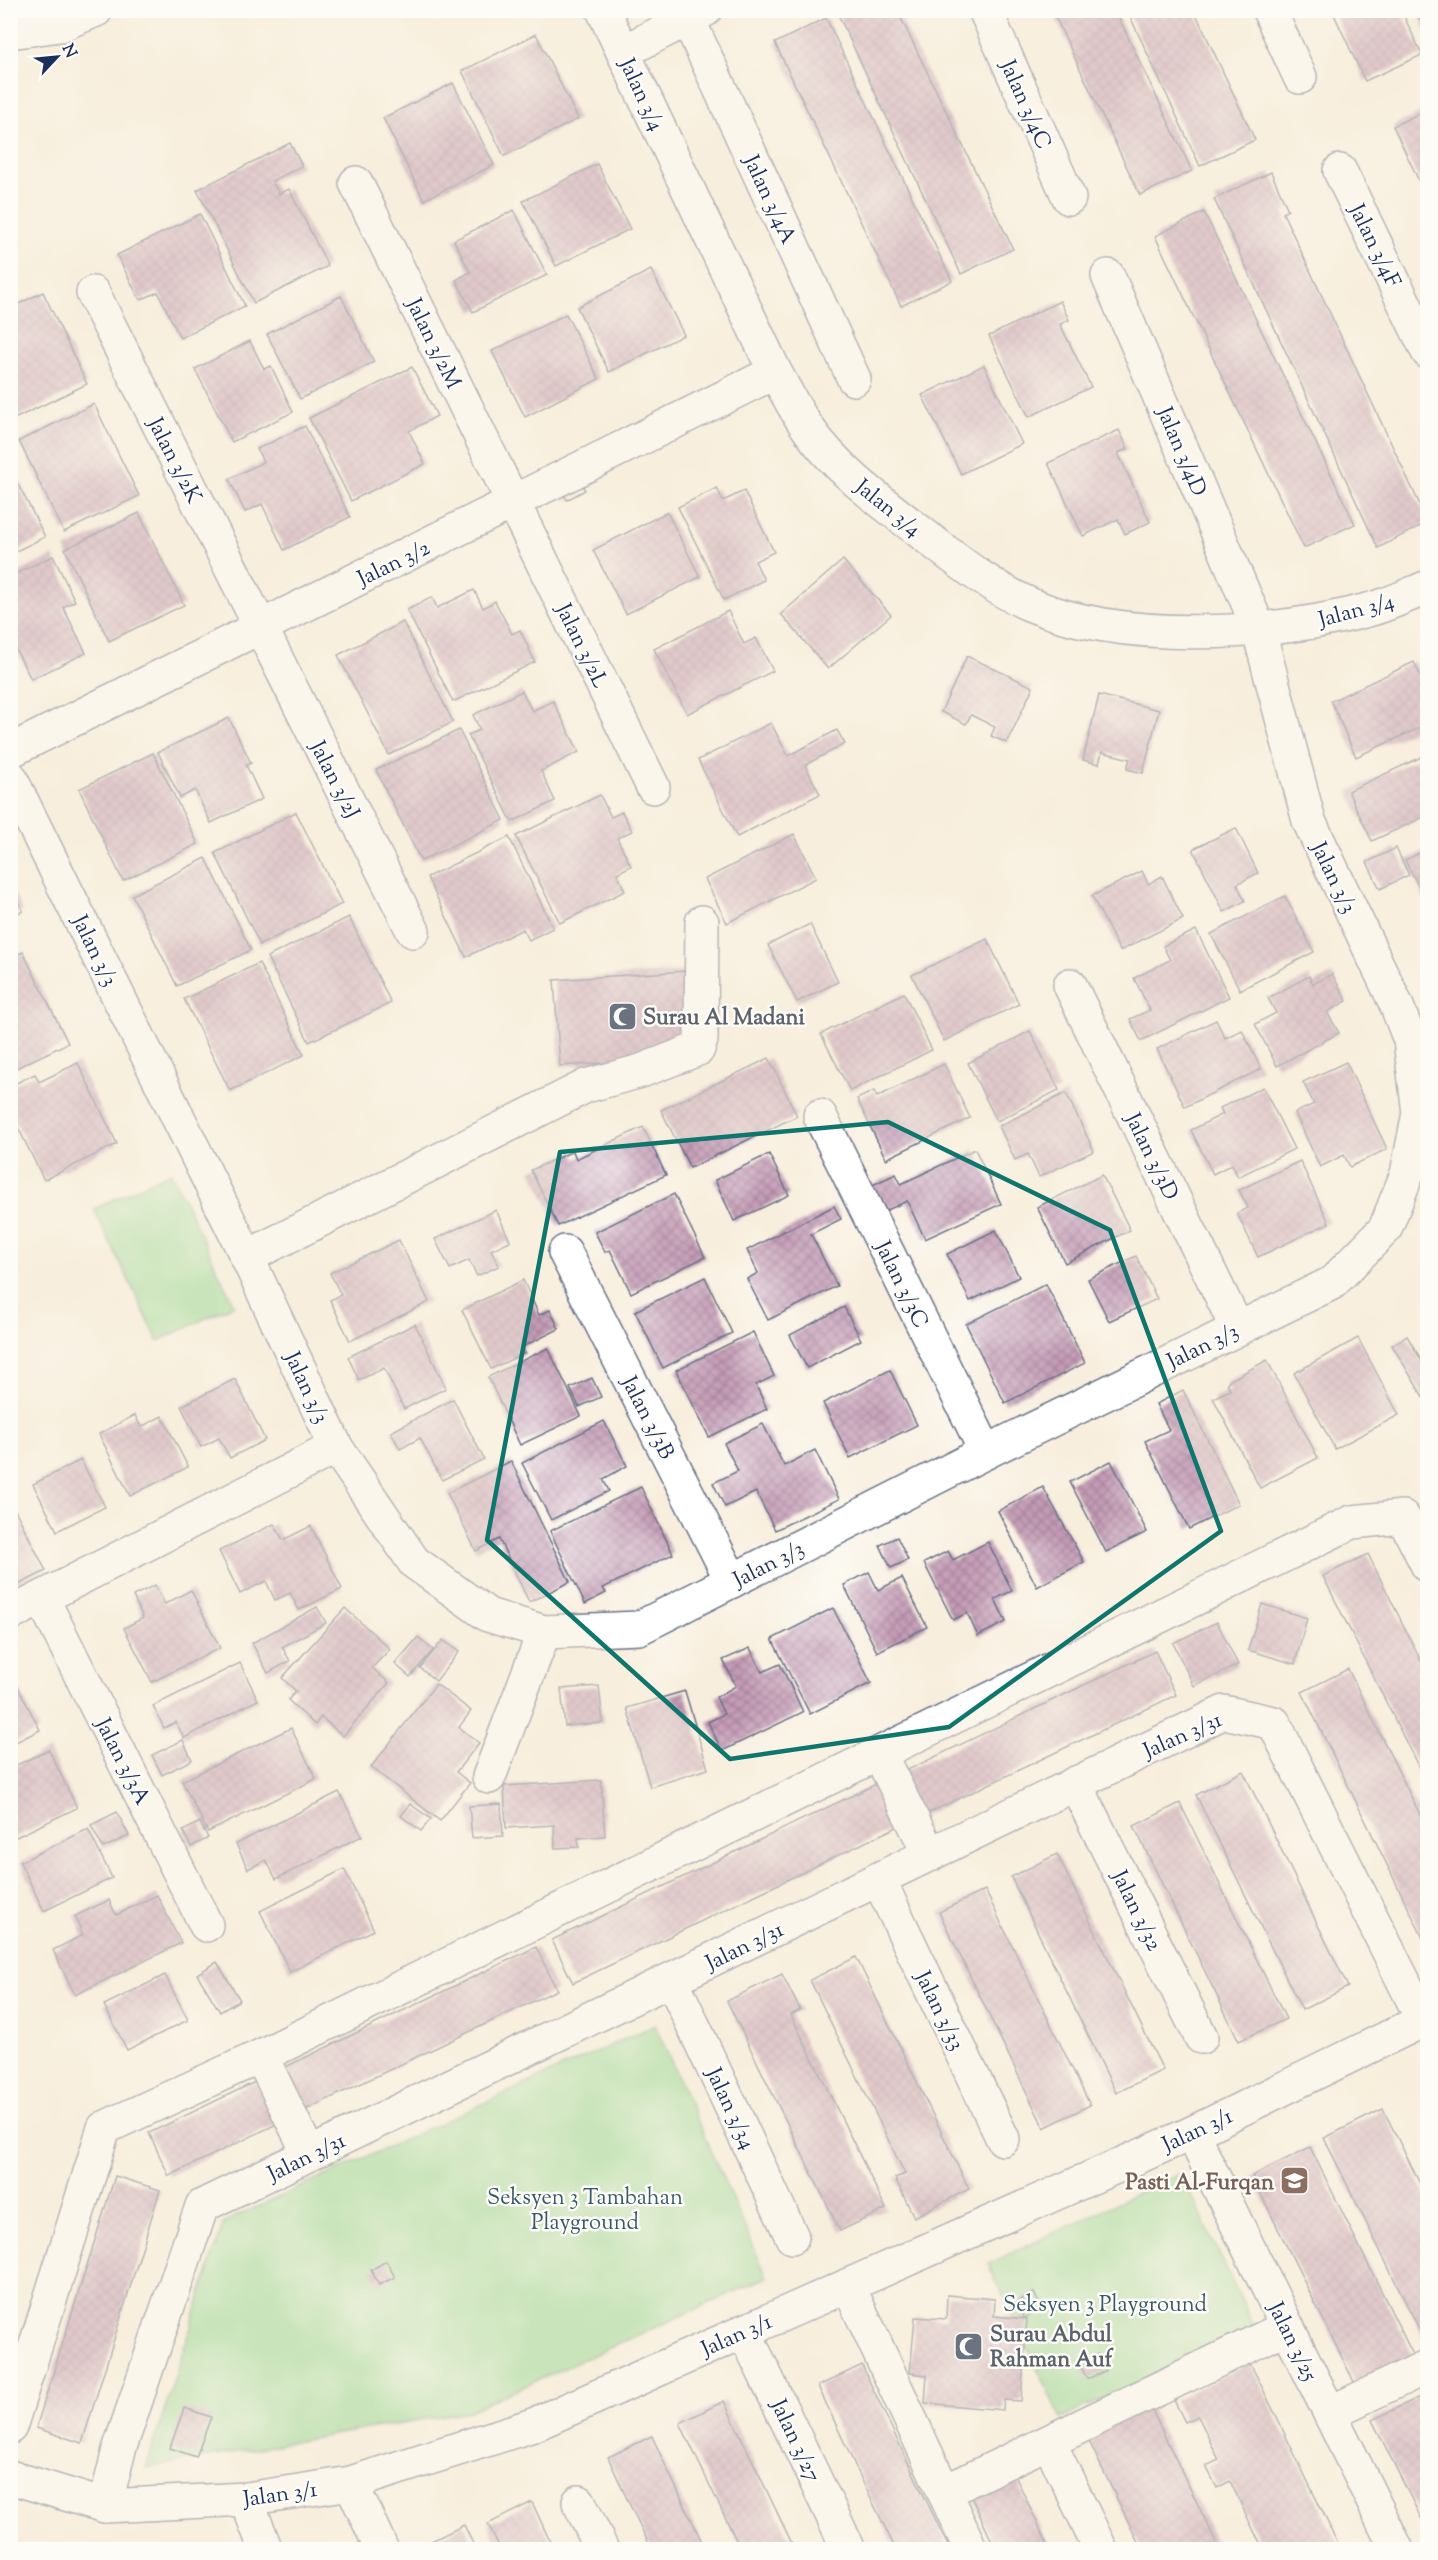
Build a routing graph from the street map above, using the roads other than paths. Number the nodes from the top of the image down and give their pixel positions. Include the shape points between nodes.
1 (96, 10) edge
2 (603, 10) edge
3 (985, 10) edge
4 (1269, 10) edge
5 (696, 15) edge
6 (10, 32) edge
7 (623, 52) junction
8 (1300, 76) dead end
9 (1340, 171) dead end
10 (356, 183) dead end
11 (1069, 198) dead end
12 (1108, 276) dead end
13 (93, 293) dead end
14 (1428, 352) edge
15 (775, 372) junction
16 (854, 379) dead end
17 (513, 502) junction
18 (1428, 588) edge
19 (260, 627) junction
20 (1258, 627) junction
21 (1276, 694) joint
22 (10, 751) edge
23 (10, 777) edge
24 (653, 787) dead end
25 (702, 922) dead end
26 (413, 931) dead end
27 (1070, 985) dead end
28 (820, 1116) dead end
29 (565, 1252) dead end
30 (247, 1257) junction
31 (1237, 1328) junction
32 (336, 1447) junction
33 (986, 1452) junction
34 (1428, 1566) edge
35 (732, 1581) junction
36 (42, 1598) junction
37 (10, 1614) edge
38 (544, 1632) junction
39 (880, 1755) junction
40 (489, 1777) dead end
41 (1075, 1783) junction
42 (930, 1855) junction
43 (879, 1880) junction
44 (206, 1925) dead end
45 (672, 1980) junction
46 (1425, 2019) edge
47 (1201, 2037) dead end
48 (261, 2056) junction
49 (1192, 2133) junction
50 (1003, 2139) dead end
51 (309, 2154) junction
52 (792, 2237) dead end
53 (848, 2285) junction
54 (1287, 2327) junction
55 (744, 2331) junction
56 (1428, 2366) edge
57 (1330, 2413) junction
58 (10, 2427) edge
59 (1049, 2442) junction
60 (10, 2477) edge
61 (351, 2483) junction
62 (944, 2492) junction
63 (246, 2499) junction
64 (579, 2502) dead end
65 (105, 2506) junction
66 (266, 2550) edge
67 (382, 2550) edge
68 (602, 2550) edge
69 (849, 2550) edge
70 (971, 2550) edge
71 (1101, 2550) edge
72 (1397, 2550) edge

1 - 6 street via 60,25
2 - 7 street, Jalan 3/4
3 - 11 street, Jalan 3/4C
4 - 8 street
5 - 7 street
5 - 16 street, Jalan 3/4A
7 - 15 street, Jalan 3/4
9 - 14 street, Jalan 3/4F
10 - 17 street, Jalan 3/2M
12 - 20 street, Jalan 3/4D
13 - 19 street, Jalan 3/2K
15 - 17 street, Jalan 3/2
15 - 20 street, Jalan 3/4 via 807,427 838,465 981,578 1029,604 1078,620 1129,628 1189,633
17 - 19 street, Jalan 3/2
17 - 24 street, Jalan 3/2L
18 - 20 street, Jalan 3/4 via 1370,610 1312,622
19 - 22 street, Jalan 3/2
19 - 26 street, Jalan 3/2J
20 - 21 street, Jalan 3/4D
21 - 31 street, Jalan 3/3 via 1309,821 1410,1040 1419,1113 1407,1174 1385,1229 1332,1284
23 - 30 street, Jalan 3/3
25 - 30 street via 702,1040 698,1049 641,1071 586,1086
27 - 31 street, Jalan 3/3D
28 - 33 street, Jalan 3/3C
29 - 35 street, Jalan 3/3B
30 - 32 street, Jalan 3/3
31 - 33 street, Jalan 3/3
32 - 36 street
32 - 38 street, Jalan 3/3 via 414,1562 488,1615
33 - 35 street, Jalan 3/3
34 - 39 street via 1403,1517 1352,1522
35 - 38 street, Jalan 3/3 via 639,1628
36 - 37 street
36 - 44 street, Jalan 3/3A
38 - 40 street
39 - 42 street
39 - 48 street
41 - 42 street, Jalan 3/31
41 - 46 street, Jalan 3/31 via 1224,1712 1274,1722
41 - 47 street, Jalan 3/32
42 - 43 street, Jalan 3/31
43 - 45 street, Jalan 3/31
43 - 50 street, Jalan 3/33
45 - 51 street, Jalan 3/31
45 - 52 street, Jalan 3/34
46 - 49 street, Jalan 3/1
48 - 51 street
48 - 58 street via 104,2128
49 - 53 street, Jalan 3/1
49 - 54 street, Jalan 3/25
51 - 65 street, Jalan 3/31 via 202,2206 119,2450
53 - 55 street, Jalan 3/1
53 - 62 street
54 - 57 street, Jalan 3/25
54 - 59 street
55 - 61 street, Jalan 3/1 via 533,2425
55 - 69 street, Jalan 3/27
56 - 57 street
57 - 72 street, Jalan 3/25
59 - 62 street
59 - 71 street
60 - 65 street, Jalan 3/1
61 - 63 street, Jalan 3/1
61 - 67 street
62 - 70 street
63 - 65 street, Jalan 3/1
63 - 66 street
64 - 68 street

